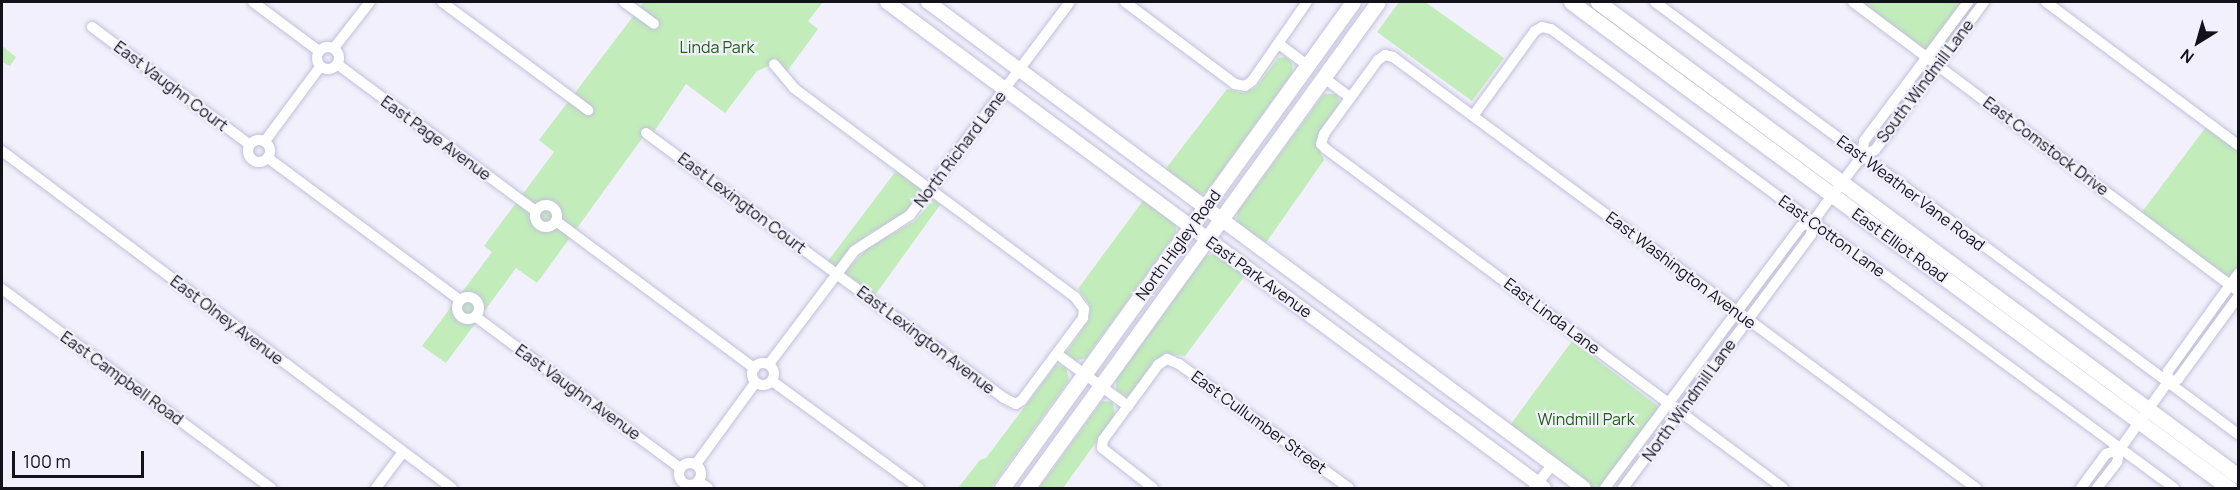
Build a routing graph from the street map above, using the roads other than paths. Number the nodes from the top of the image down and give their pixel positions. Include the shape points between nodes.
1 (253, 2) edge
2 (369, 2) edge
3 (442, 2) edge
4 (624, 2) edge
5 (887, 2) edge
6 (928, 2) edge
7 (1070, 2) edge
8 (1125, 2) edge
9 (1307, 2) edge
10 (1353, 2) edge
11 (1378, 2) edge
12 (1571, 2) edge
13 (1598, 2) edge
14 (1655, 2) edge
15 (1853, 2) edge
16 (1968, 2) edge
17 (1984, 2) edge
18 (2046, 2) edge
19 (654, 24) dead end
20 (92, 27) dead end
21 (1279, 44) junction
22 (334, 48) junction
23 (319, 51) junction
24 (1927, 56) junction
25 (337, 64) junction
26 (774, 64) dead end
27 (1938, 64) junction
28 (1307, 65) junction
29 (320, 67) junction
30 (1020, 70) junction
31 (1323, 77) junction
32 (1005, 89) junction
33 (1350, 98) junction
34 (588, 110) dead end
35 (1473, 116) junction
36 (646, 133) dead end
37 (265, 141) junction
38 (249, 144) junction
39 (2238, 145) edge
40 (2, 151) edge
41 (1862, 156) junction
42 (268, 158) junction
43 (1837, 189) junction
44 (931, 190) junction
45 (1205, 207) junction
46 (536, 211) junction
47 (1221, 218) junction
48 (556, 221) junction
49 (1813, 222) junction
50 (1191, 227) junction
51 (1206, 239) junction
52 (837, 274) junction
53 (2238, 274) edge
54 (2234, 288) edge
55 (2, 289) edge
56 (2238, 297) edge
57 (460, 300) junction
58 (1738, 312) junction
59 (476, 317) junction
60 (1748, 320) junction
61 (1057, 354) junction
62 (769, 364) junction
63 (754, 368) junction
64 (1085, 374) junction
65 (772, 381) junction
66 (755, 383) junction
67 (2168, 383) junction
68 (1101, 386) junction
69 (1669, 404) junction
70 (1128, 406) junction
71 (1680, 412) junction
72 (2144, 416) junction
73 (2238, 434) edge
74 (2120, 448) junction
75 (403, 452) junction
76 (696, 464) junction
77 (1552, 465) junction
78 (680, 468) junction
79 (2238, 476) edge
80 (698, 481) junction
81 (1539, 487) edge
82 (271, 489) edge
83 (376, 489) edge
84 (452, 489) edge
85 (708, 489) edge
86 (919, 489) edge
87 (1002, 489) edge
88 (1027, 489) edge
89 (1153, 489) edge
90 (1349, 489) edge
91 (1584, 489) edge
92 (1605, 489) edge
93 (1623, 489) edge
94 (1783, 489) edge
95 (1976, 489) edge
96 (2080, 489) edge
97 (2097, 489) edge
98 (2174, 489) edge
99 (2229, 489) edge

1 - 23 street
2 - 22 street
3 - 34 street
4 - 19 street
5 - 32 street, East Park Avenue
6 - 30 street, East Park Avenue
7 - 30 street, North Richard Lane
8 - 21 street via 1235,84 1245,86 1252,81
9 - 21 street
10 - 28 main road, North Higley Road
11 - 31 main road, North Higley Road
12 - 43 main road, East Elliot Road
13 - 43 main road, East Elliot Road
14 - 41 street, East Weather Vane Road
15 - 24 street, East Comstock Drive
16 - 24 street, South Windmill Lane
17 - 27 street, South Windmill Lane
18 - 39 street
20 - 38 street, East Vaughn Court
21 - 28 street
22 - 23 street via 326,46
22 - 25 street via 339,56
23 - 29 street via 316,58
24 - 27 street, East Comstock Drive
24 - 41 street, South Windmill Lane via 1864,141
25 - 29 street via 329,69
25 - 46 street, East Page Avenue
26 - 44 street via 794,88
27 - 41 street, South Windmill Lane via 1875,150
27 - 54 street, East Comstock Drive
28 - 45 main road, North Higley Road
29 - 37 street
30 - 32 street, North Richard Lane
30 - 45 street, East Park Avenue
31 - 33 street
31 - 47 main road, North Higley Road
32 - 44 street, North Richard Lane
32 - 50 street, East Park Avenue
33 - 35 street, East Washington Avenue via 1385,54
33 - 69 street, East Linda Lane via 1321,144
35 - 49 street, East Cotton Lane via 1535,31 1542,27 1551,29
35 - 58 street, East Washington Avenue
36 - 52 street, East Lexington Court
37 - 38 street via 257,139
37 - 42 street via 270,150
38 - 42 street via 247,151 252,160
40 - 75 street, East Olney Avenue
41 - 43 street, South Windmill Lane
41 - 67 street, East Weather Vane Road
42 - 57 street
43 - 49 street, North Windmill Lane
43 - 72 main road, East Elliot Road
44 - 52 street, North Richard Lane via 910,215 855,251
44 - 61 street via 1075,297 1084,309 1083,318
45 - 47 street, East Park Avenue
45 - 50 main road, North Higley Road
46 - 48 street via 541,206 550,206
46 - 48 street via 535,220 542,227 550,227
47 - 51 main road, North Higley Road
47 - 77 street, East Park Avenue
48 - 63 street
49 - 58 street, North Windmill Lane via 1801,226
49 - 60 street, North Windmill Lane via 1810,235
49 - 74 street, East Cotton Lane
50 - 51 street, East Park Avenue
50 - 64 main road, North Higley Road
51 - 68 main road, North Higley Road
51 - 81 street, East Park Avenue
52 - 61 street, East Lexington Avenue via 1017,404
52 - 62 street, North Richard Lane
53 - 54 street
54 - 67 street via 2168,371
55 - 82 street, East Campbell Road
56 - 67 street via 2178,380
57 - 59 street via 459,315 467,320
57 - 59 street via 470,297 478,302
58 - 60 street, East Washington Avenue
58 - 69 street, North Windmill Lane
59 - 78 street, East Vaughn Avenue
60 - 71 street, North Windmill Lane
60 - 95 street, East Washington Avenue
61 - 64 street
62 - 63 street via 760,363
62 - 65 street via 774,371
63 - 66 street
64 - 68 street
64 - 87 main road, North Higley Road
65 - 66 street via 766,386
65 - 86 street
66 - 76 street
67 - 72 street
67 - 73 street, East Weather Vane Road
68 - 70 street
68 - 88 main road, North Higley Road
69 - 71 street, East Linda Lane
69 - 92 street, North Windmill Lane
70 - 89 street via 1103,440 1102,448
70 - 90 street, East Cullumber Street via 1158,365 1167,359
71 - 93 street, North Windmill Lane
71 - 94 street, East Linda Lane
72 - 74 street
72 - 79 main road, East Elliot Road
72 - 99 main road, East Elliot Road
74 - 96 street via 2106,454
74 - 97 street via 2117,462
74 - 98 street, East Cotton Lane
75 - 83 street
75 - 84 street, East Olney Avenue
76 - 78 street via 687,463
76 - 80 street via 701,473
77 - 81 street
77 - 91 street, East Park Avenue
78 - 80 street via 678,476 683,483 691,485
80 - 85 street

